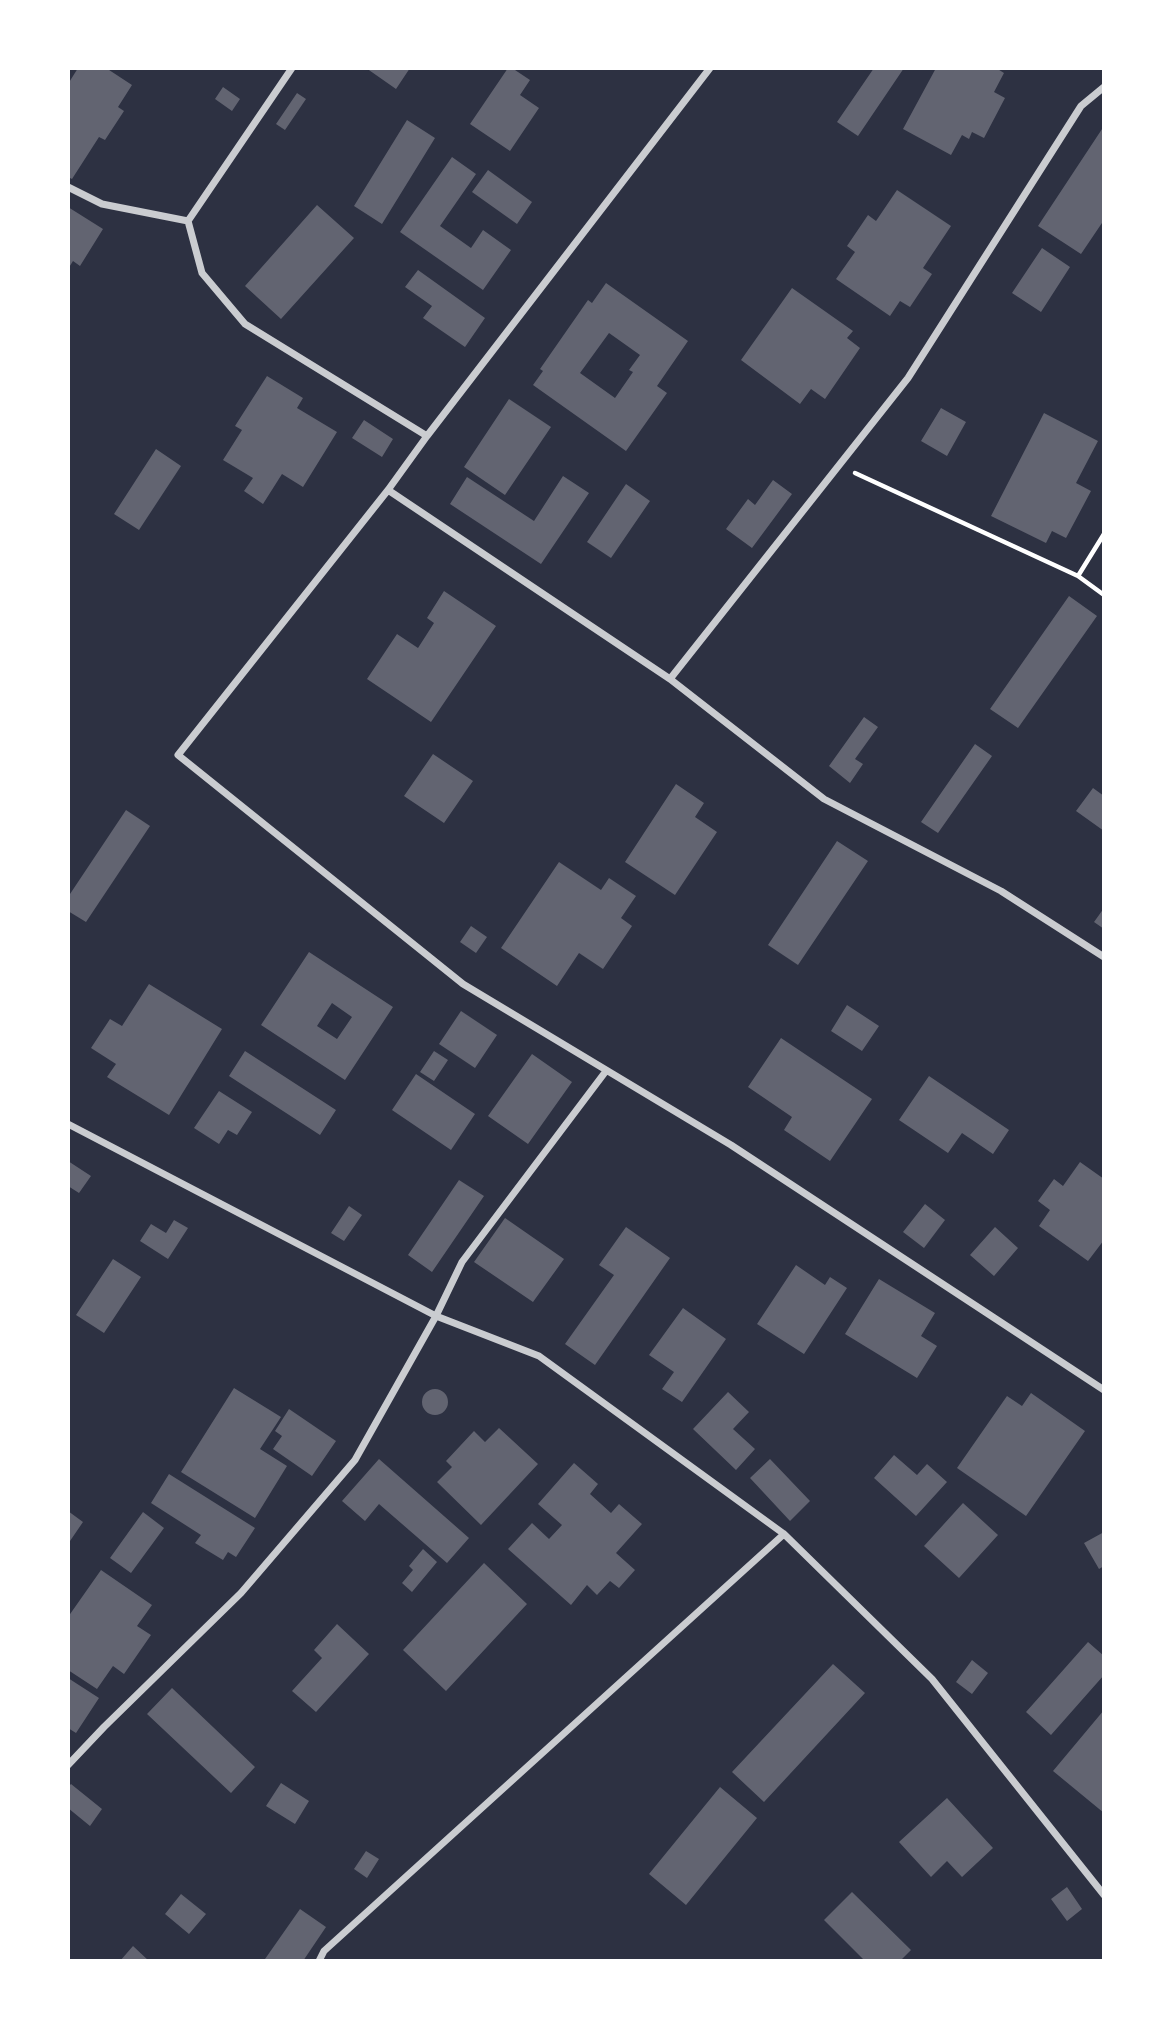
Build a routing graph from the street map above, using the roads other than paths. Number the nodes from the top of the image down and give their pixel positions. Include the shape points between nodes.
1 (292, 68) edge
2 (710, 68) edge
3 (1104, 87) edge
4 (68, 187) edge
5 (188, 221) junction
6 (427, 436) junction
7 (388, 490) junction
8 (670, 679) junction
9 (1104, 957) edge
10 (606, 1071) junction
11 (68, 1124) edge
12 (436, 1317) junction
13 (1104, 1390) edge
14 (784, 1534) junction
15 (68, 1765) edge
16 (1104, 1895) edge
17 (319, 1961) edge

1 - 5 street
2 - 6 street
3 - 8 street via 1082,106 908,377
4 - 5 street via 102,204
5 - 6 street via 202,273 245,324
6 - 7 street
7 - 8 street
7 - 10 street via 178,755 463,984
8 - 9 street via 824,799 1001,891
10 - 12 street via 462,1262
10 - 13 street via 731,1145
11 - 12 street
12 - 14 street via 539,1356
12 - 15 street via 355,1460 241,1593
14 - 16 street via 932,1679
14 - 17 street via 324,1951

